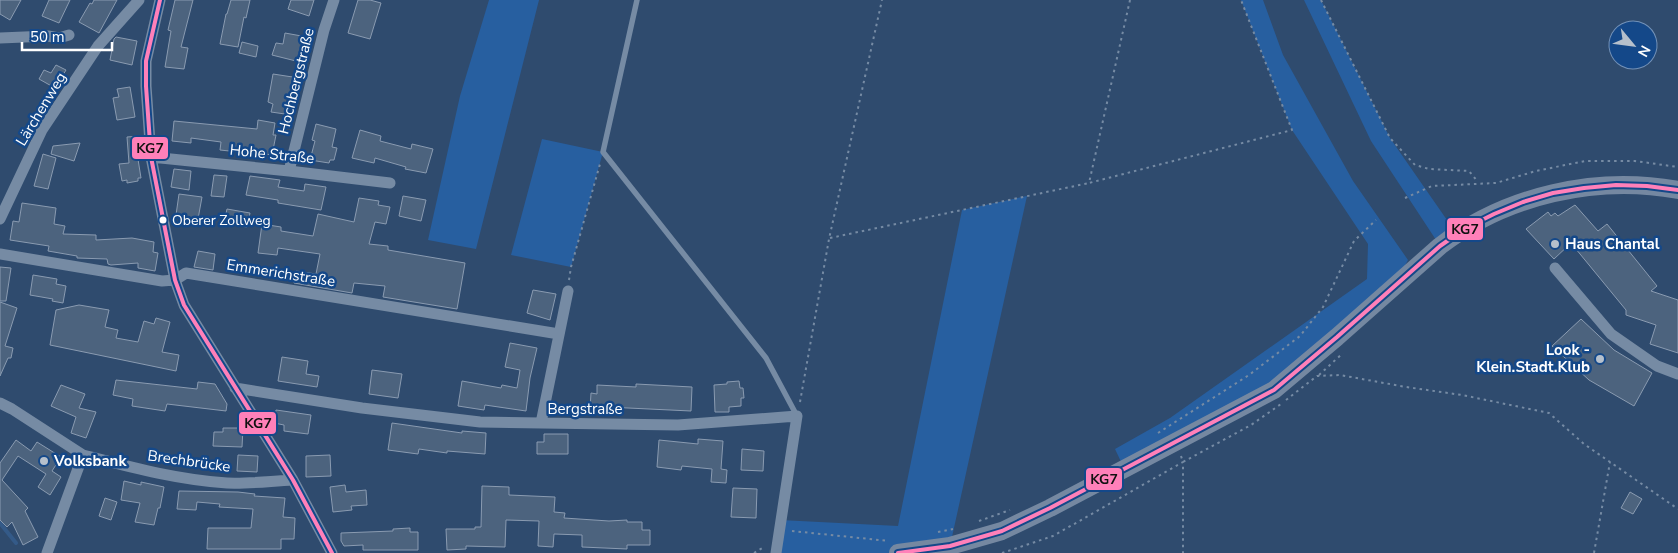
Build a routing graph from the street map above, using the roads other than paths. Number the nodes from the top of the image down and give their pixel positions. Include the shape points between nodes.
1 (139, 0) edge
2 (160, 0) edge
3 (334, 0) edge
4 (637, 0) edge
5 (69, 35) dead end
6 (0, 38) edge
7 (151, 157) junction
8 (289, 171) junction
9 (390, 183) dead end
10 (1678, 190) edge
11 (0, 218) edge
12 (0, 254) edge
13 (1555, 268) dead end
14 (175, 280) junction
15 (568, 292) road end
16 (559, 334) junction
17 (1678, 374) edge
18 (236, 388) junction
19 (0, 403) edge
20 (797, 416) junction
21 (541, 424) junction
22 (83, 455) junction
23 (293, 480) junction
24 (894, 547) edge
25 (47, 553) edge
26 (332, 553) edge
27 (776, 553) edge

1 - 11 street, Lärchenweg via 98,46 42,130
2 - 7 street via 146,60
3 - 8 street, Hochbergstraße
4 - 20 lane via 603,152 766,358
5 - 6 street via 59,38
7 - 8 street, Hohe Straße
7 - 14 street
8 - 9 street, Hohe Straße
10 - 24 main road via 1628,184 1594,186 1561,191 1496,213 1456,233 1274,390 1002,531 950,546
12 - 14 street, Emmerichstraße via 162,281
13 - 17 street via 1611,334 1657,366
14 - 16 street, Emmerichstraße via 186,273
14 - 18 street via 184,306
15 - 16 street
16 - 21 street
18 - 21 street, Bergstraße via 480,422
18 - 23 street
19 - 22 street, Brechbrücke
20 - 21 street, Bergstraße via 678,425
20 - 27 street
22 - 23 street, Brechbrücke via 194,479 228,483
22 - 25 street
23 - 26 street

